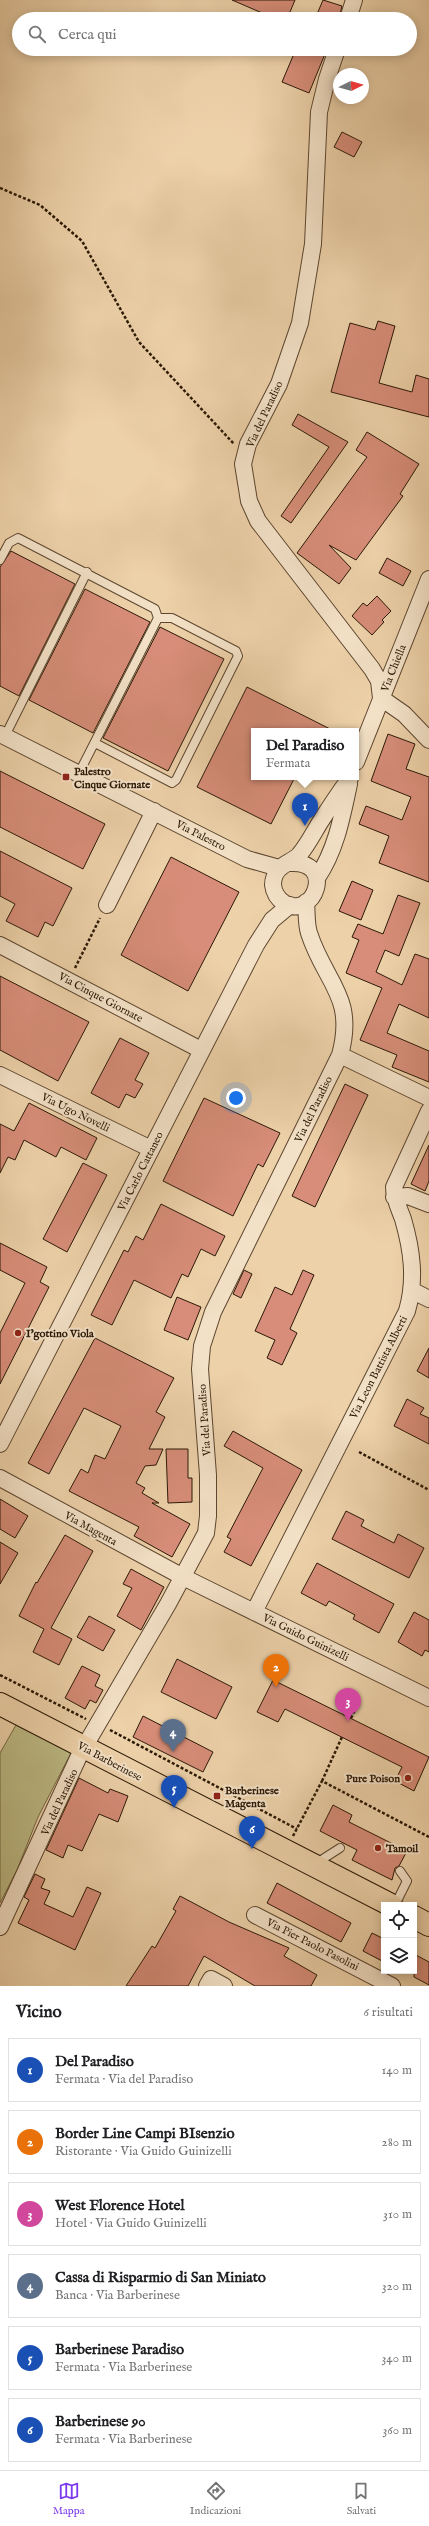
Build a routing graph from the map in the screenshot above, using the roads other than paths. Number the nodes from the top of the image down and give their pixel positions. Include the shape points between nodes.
1 (354, 0) edge
2 (350, 12) edge
3 (335, 56) edge
4 (0, 560) edge
5 (87, 572) junction
6 (429, 579) edge
7 (158, 618) junction
8 (381, 698) junction
9 (2, 735) edge
10 (429, 740) edge
11 (95, 743) junction
12 (359, 754) edge
13 (80, 773) junction
14 (348, 780) edge
15 (349, 780) edge
16 (154, 811) junction
17 (281, 871) junction
18 (317, 878) junction
19 (306, 902) junction
20 (107, 905) road end
21 (290, 905) junction
22 (0, 945) edge
23 (201, 1050) junction
24 (340, 1056) junction
25 (0, 1075) edge
26 (429, 1098) edge
27 (429, 1111) edge
28 (151, 1150) junction
29 (394, 1197) junction
30 (429, 1204) edge
31 (413, 1291) junction
32 (429, 1299) edge
33 (0, 1444) edge
34 (0, 1478) edge
35 (183, 1577) junction
36 (254, 1612) junction
37 (429, 1698) edge
38 (0, 1704) edge
39 (84, 1747) junction
40 (340, 1848) dead end
41 (313, 1865) junction
42 (400, 1871) dead end
43 (385, 1902) edge
44 (396, 1902) edge
45 (255, 1915) dead end
46 (417, 1918) edge
47 (429, 1924) edge
48 (0, 1927) edge
49 (392, 1986) edge

1 - 2 street
3 - 8 street, Via del Paradiso via 320,112 313,244 300,323 279,384 248,444 243,464 249,501 258,521 372,669 378,681
4 - 5 lane via 9,543 18,538
5 - 7 lane via 155,608
5 - 9 lane
6 - 8 street, Via Chiella
7 - 11 lane
7 - 11 lane via 172,618 236,651 238,656 176,780 172,782
8 - 10 street, Via Chiella via 404,714
8 - 12 street
9 - 13 street, Via Palestro
11 - 13 lane
13 - 16 street, Via Palestro
14 - 17 street via 304,848
15 - 18 street via 336,838
16 - 17 street, Via Palestro via 249,859
16 - 20 street
17 - 18 street via 305,864
17 - 21 street via 276,895
18 - 19 street via 316,892
19 - 21 street
19 - 24 street, Via del Paradiso via 308,932 342,1000 345,1026
21 - 23 street, Via Carlo Cattaneo via 272,920 256,945
22 - 23 street, Via Cinque Giornate
23 - 28 street, Via Carlo Cattaneo
24 - 26 street
24 - 35 street, Via del Paradiso via 213,1312 202,1346 200,1369 208,1475 208,1516 206,1533
25 - 28 street, Via Ugo Novelli
27 - 29 street, Via Leon Battista Alberti via 398,1176
28 - 33 street, Via Carlo Cattaneo
29 - 30 street via 408,1196
29 - 31 street, Via Leon Battista Alberti via 408,1240
31 - 32 street
31 - 36 street, Via Leon Battista Alberti via 408,1311
34 - 35 street, Via Magenta
35 - 36 street, Via Guido Guinizelli
35 - 39 street, Via del Paradiso
36 - 37 street, Via Guido Guinizelli
38 - 39 main road, Via Barberinese
39 - 41 main road, Via Barberinese
39 - 48 street, Via del Paradiso
40 - 41 lane
41 - 43 main road, Via Barberinese
42 - 44 lane via 407,1881
45 - 49 street, Via Pier Paolo Pasolini
46 - 47 main road

